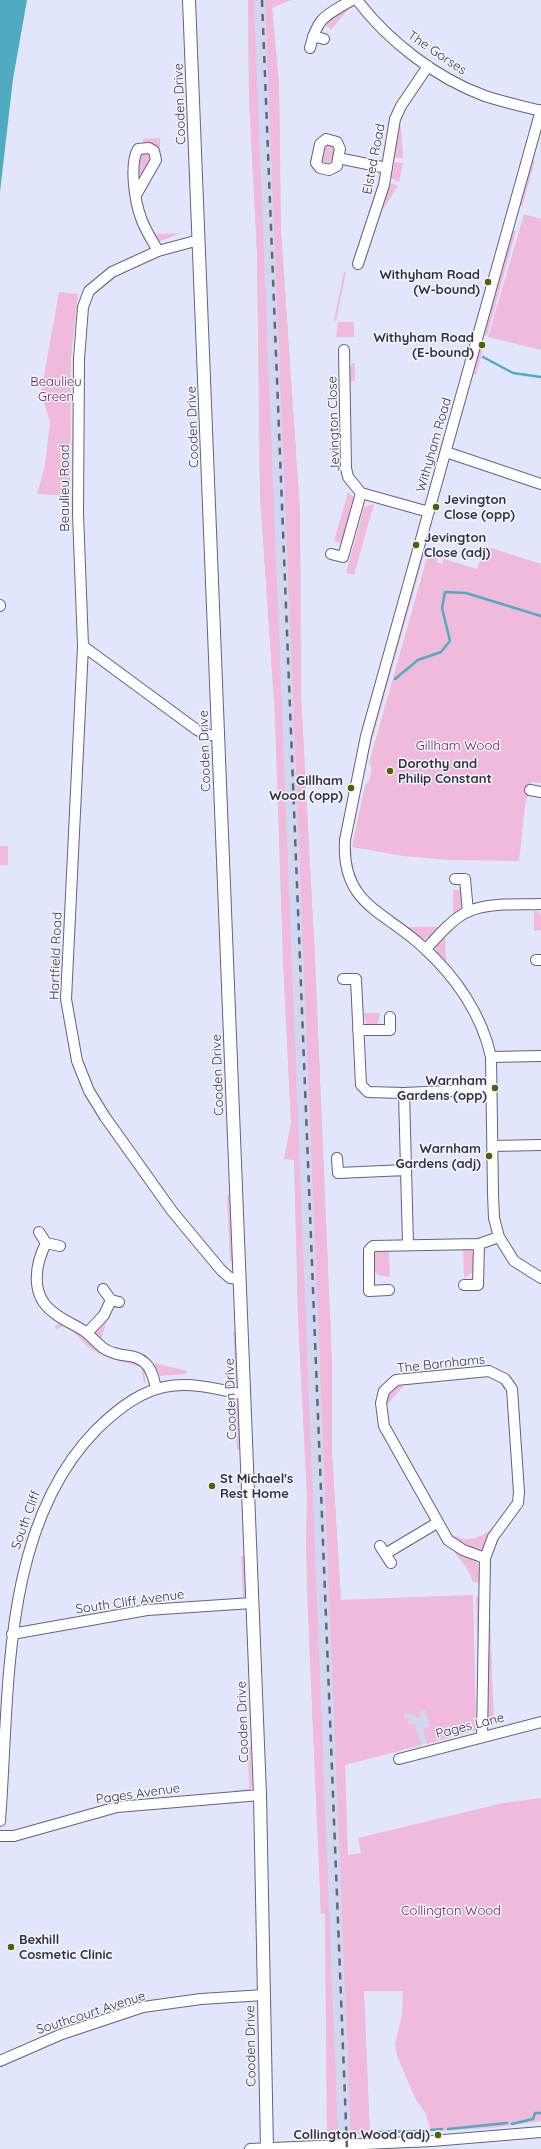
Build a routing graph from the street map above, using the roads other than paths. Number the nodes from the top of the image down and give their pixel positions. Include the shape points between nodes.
1 (189, 0) edge
2 (352, 0) edge
3 (357, 0) edge
4 (313, 36) junction
5 (324, 39) dead end
6 (310, 48) dead end
7 (428, 66) junction
8 (541, 110) edge
9 (539, 124) edge
10 (338, 158) dead end
11 (387, 168) junction
12 (136, 195) dead end
13 (199, 240) junction
14 (158, 251) junction
15 (358, 264) dead end
16 (344, 350) dead end
17 (446, 452) junction
18 (541, 484) edge
19 (361, 493) junction
20 (429, 512) junction
21 (331, 554) dead end
22 (83, 646) junction
23 (219, 735) junction
24 (530, 790) dead end
25 (541, 792) edge
26 (455, 879) dead end
27 (541, 904) edge
28 (468, 912) junction
29 (426, 949) junction
30 (343, 979) dead end
31 (390, 1017) dead end
32 (358, 1030) junction
33 (541, 1056) edge
34 (491, 1057) junction
35 (491, 1089) junction
36 (404, 1093) junction
37 (541, 1145) edge
38 (492, 1146) junction
39 (337, 1158) dead end
40 (406, 1170) junction
41 (39, 1232) dead end
42 (499, 1237) junction
43 (46, 1242) junction
44 (408, 1244) junction
45 (479, 1244) junction
46 (60, 1246) dead end
47 (541, 1278) edge
48 (240, 1279) junction
49 (464, 1285) dead end
50 (103, 1289) dead end
51 (389, 1290) dead end
52 (87, 1333) junction
53 (156, 1388) junction
54 (244, 1395) junction
55 (437, 1523) junction
56 (485, 1558) junction
57 (391, 1563) dead end
58 (252, 1603) junction
59 (12, 1634) junction
60 (541, 1722) edge
61 (482, 1736) junction
62 (404, 1761) dead end
63 (260, 1794) junction
64 (0, 1821) edge
65 (0, 1836) edge
66 (264, 1995) junction
67 (0, 2061) edge
68 (541, 2132) edge
69 (432, 2145) edge
70 (250, 2149) edge
71 (267, 2149) edge

1 - 13 main road, Cooden Drive
2 - 4 street via 323,17
3 - 7 street, The Gorses via 392,37
4 - 5 street
4 - 6 street
7 - 8 street, The Gorses via 452,81 484,95
7 - 11 street, Elsted Road via 395,119
8 - 9 street, Withyham Road
9 - 17 street, Withyham Road
10 - 11 street
11 - 15 street, Elsted Road
12 - 14 street via 141,219
13 - 14 street, Beaulieu Road
13 - 23 main road, Cooden Drive
14 - 22 street, Beaulieu Road via 135,260 101,280 88,291 83,307 79,359 78,453
16 - 19 street, Jevington Close via 346,468 348,478
17 - 18 street
17 - 20 street, Withyham Road
19 - 20 street
19 - 21 street via 343,557
20 - 29 street, Withyham Road via 366,736 344,854 351,882 358,895 367,905
22 - 23 street via 197,730 208,735
22 - 48 street, Hartfield Road via 66,999 77,1061 89,1091 105,1117 172,1211 221,1270 230,1278
23 - 48 main road, Cooden Drive
24 - 25 street
26 - 28 street via 465,879
27 - 28 street via 485,907
28 - 29 street via 455,920
29 - 34 street, Withyham Road via 466,997 480,1021
30 - 32 street via 356,979
31 - 32 street via 390,1030
32 - 36 street via 360,1085 368,1092
33 - 34 street
34 - 35 street, Withyham Road
35 - 36 street
35 - 38 street, Withyham Road
36 - 40 street
37 - 38 street
38 - 42 street, Withyham Road via 494,1218
39 - 40 street via 338,1173
40 - 44 street
41 - 43 street
42 - 45 street
42 - 47 street, Withyham Road via 514,1261
43 - 46 street
43 - 52 street via 39,1258 36,1275 38,1290 45,1305 52,1312
44 - 45 street
44 - 51 street via 373,1246 369,1250 370,1291
45 - 49 street via 478,1285
48 - 54 main road, Cooden Drive
50 - 52 street via 115,1301
52 - 53 street via 104,1349 114,1354 130,1355 145,1363
53 - 54 street, South Cliff via 204,1385
53 - 59 street, South Cliff via 132,1400 112,1415 77,1449 60,1474 34,1528 20,1578
54 - 58 main road, Cooden Drive
55 - 56 street, The Barnhams via 448,1540 463,1550
55 - 56 street, The Barnhams via 384,1426 381,1403 384,1391 389,1384 402,1379 489,1371 498,1374 505,1378 512,1389 519,1492 515,1510 493,1536
55 - 57 street via 383,1550
56 - 61 street, The Barnhams
58 - 59 street, South Cliff Avenue via 147,1610
58 - 63 main road, Cooden Drive
59 - 64 street, South Cliff
60 - 61 street, Pages Lane
61 - 62 street, Pages Lane
63 - 65 street, Pages Avenue via 117,1807 14,1836
63 - 66 main road, Cooden Drive
66 - 67 street, Southcourt Avenue via 143,2007 62,2034
66 - 71 main road, Cooden Drive
68 - 69 street
69 - 71 street
70 - 71 street

